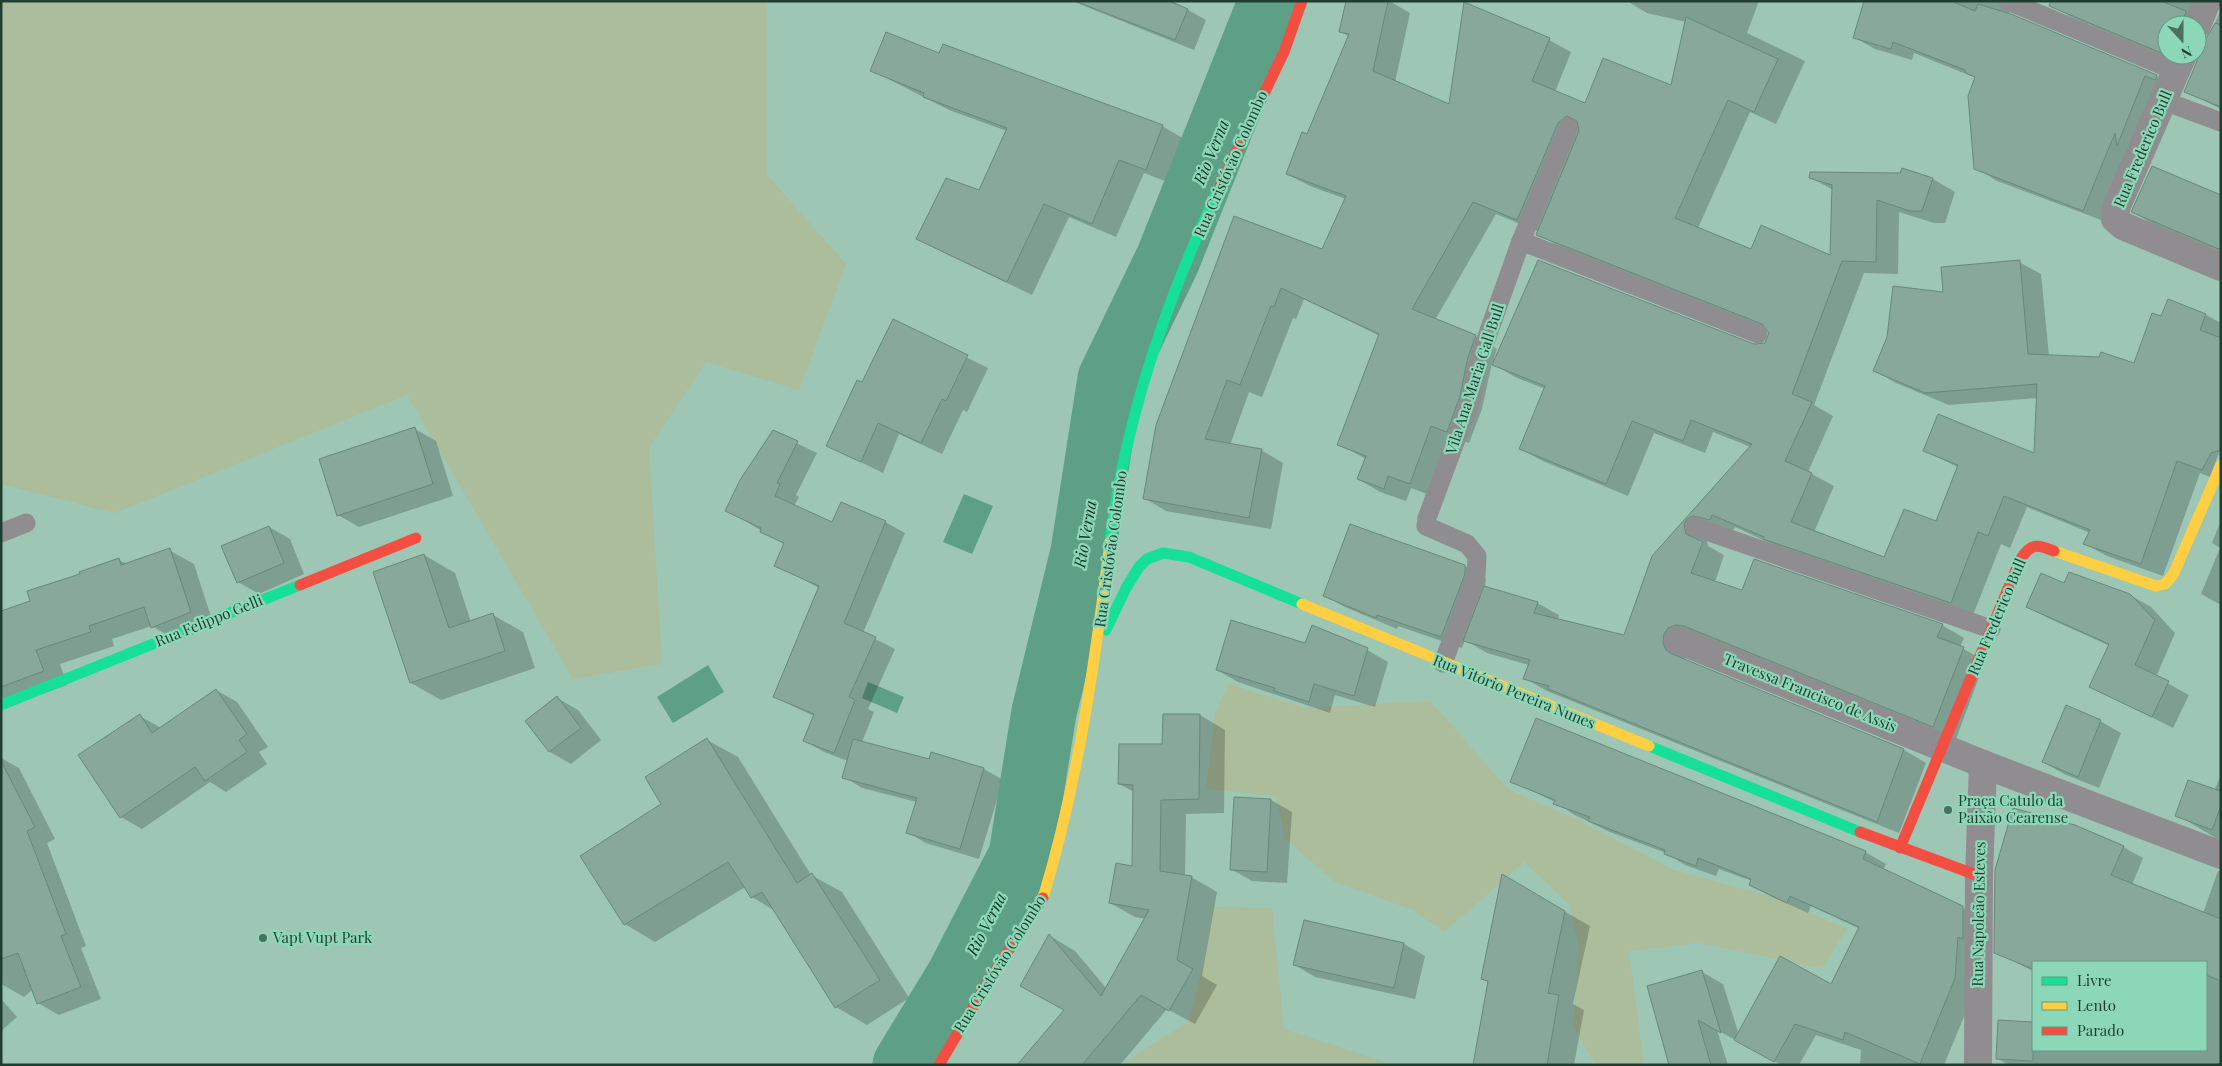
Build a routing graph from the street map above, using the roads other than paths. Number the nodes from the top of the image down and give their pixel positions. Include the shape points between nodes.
1 (1302, 1) edge
2 (2008, 1) edge
3 (2207, 1) edge
4 (2201, 15) edge
5 (2157, 55) edge
6 (2178, 65) edge
7 (2164, 101) junction
8 (2221, 122) edge
9 (1568, 127) dead end
10 (1521, 241) junction
11 (2221, 267) edge
12 (1758, 334) dead end
13 (2221, 465) edge
14 (26, 523) dead end
15 (1695, 527) dead end
16 (1, 533) edge
17 (416, 538) dead end
18 (1991, 629) junction
19 (1678, 640) dead end
20 (1097, 648) junction
21 (1443, 663) junction
22 (1, 705) edge
23 (1942, 746) junction
24 (1982, 764) junction
25 (1900, 848) junction
26 (2221, 855) edge
27 (1979, 876) junction
28 (939, 1065) edge
29 (1978, 1065) edge

1 - 20 street, Rua Cristóvão Colombo via 1284,52 1214,199 1152,350 1116,494
2 - 5 lane
3 - 4 street
6 - 7 street, Rua Frederico Bull
7 - 8 lane
7 - 11 street, Rua Frederico Bull via 2116,208 2115,218 2123,226
9 - 10 lane, Vila Ana Maria Gall Bull
10 - 12 lane
10 - 21 lane, Vila Ana Maria Gall Bull via 1479,359 1471,399 1427,518 1426,526 1467,544 1477,556 1476,576
13 - 18 street, Rua Frederico Bull via 2173,575 2165,584 2156,586 2038,545 2028,549 2020,560
14 - 16 lane
15 - 18 lane
17 - 22 street, Rua Felippo Gelli
18 - 23 street, Rua Frederico Bull
19 - 23 street, Travessa Francisco de Assis
20 - 21 street, Rua Vitório Pereira Nunes via 1137,568 1152,555 1170,552
20 - 28 street, Rua Cristóvão Colombo via 1059,846 1042,900
21 - 25 street, Rua Vitório Pereira Nunes
23 - 24 street, Travessa Francisco de Assis
23 - 25 street
24 - 26 street, Travessa Francisco de Assis
24 - 27 street, Rua Napoleão Esteves
25 - 27 street, Rua Vitório Pereira Nunes
27 - 29 street, Rua Napoleão Esteves

